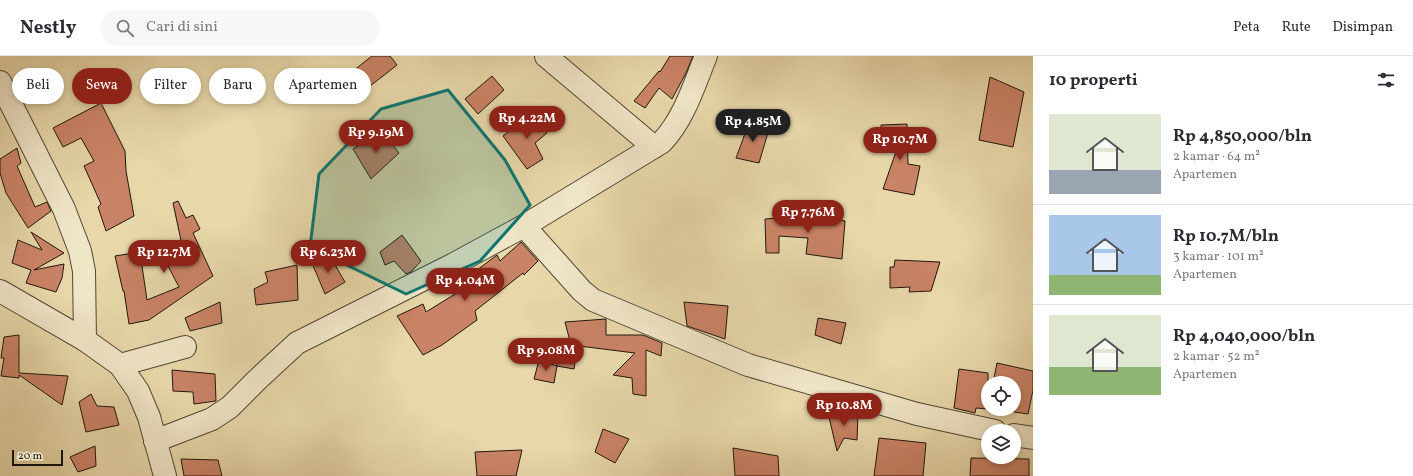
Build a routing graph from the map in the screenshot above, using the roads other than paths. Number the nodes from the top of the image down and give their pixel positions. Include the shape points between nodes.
1 (546, 56) edge
2 (706, 56) edge
3 (0, 82) edge
4 (654, 147) junction
5 (524, 226) junction
6 (0, 290) edge
7 (85, 340) junction
8 (185, 347) dead end
9 (120, 365) junction
10 (981, 428) edge
11 (1021, 436) edge
12 (1033, 438) edge
13 (155, 441) junction
14 (165, 476) edge

1 - 4 street
2 - 4 street via 679,119 671,132
3 - 7 street via 59,198 78,244 84,271
4 - 5 street
5 - 10 street via 593,300 748,365 917,414
5 - 13 street via 297,343 230,407 212,419
6 - 7 street
7 - 9 street
8 - 9 street
9 - 13 street via 138,390
11 - 12 street
13 - 14 street

